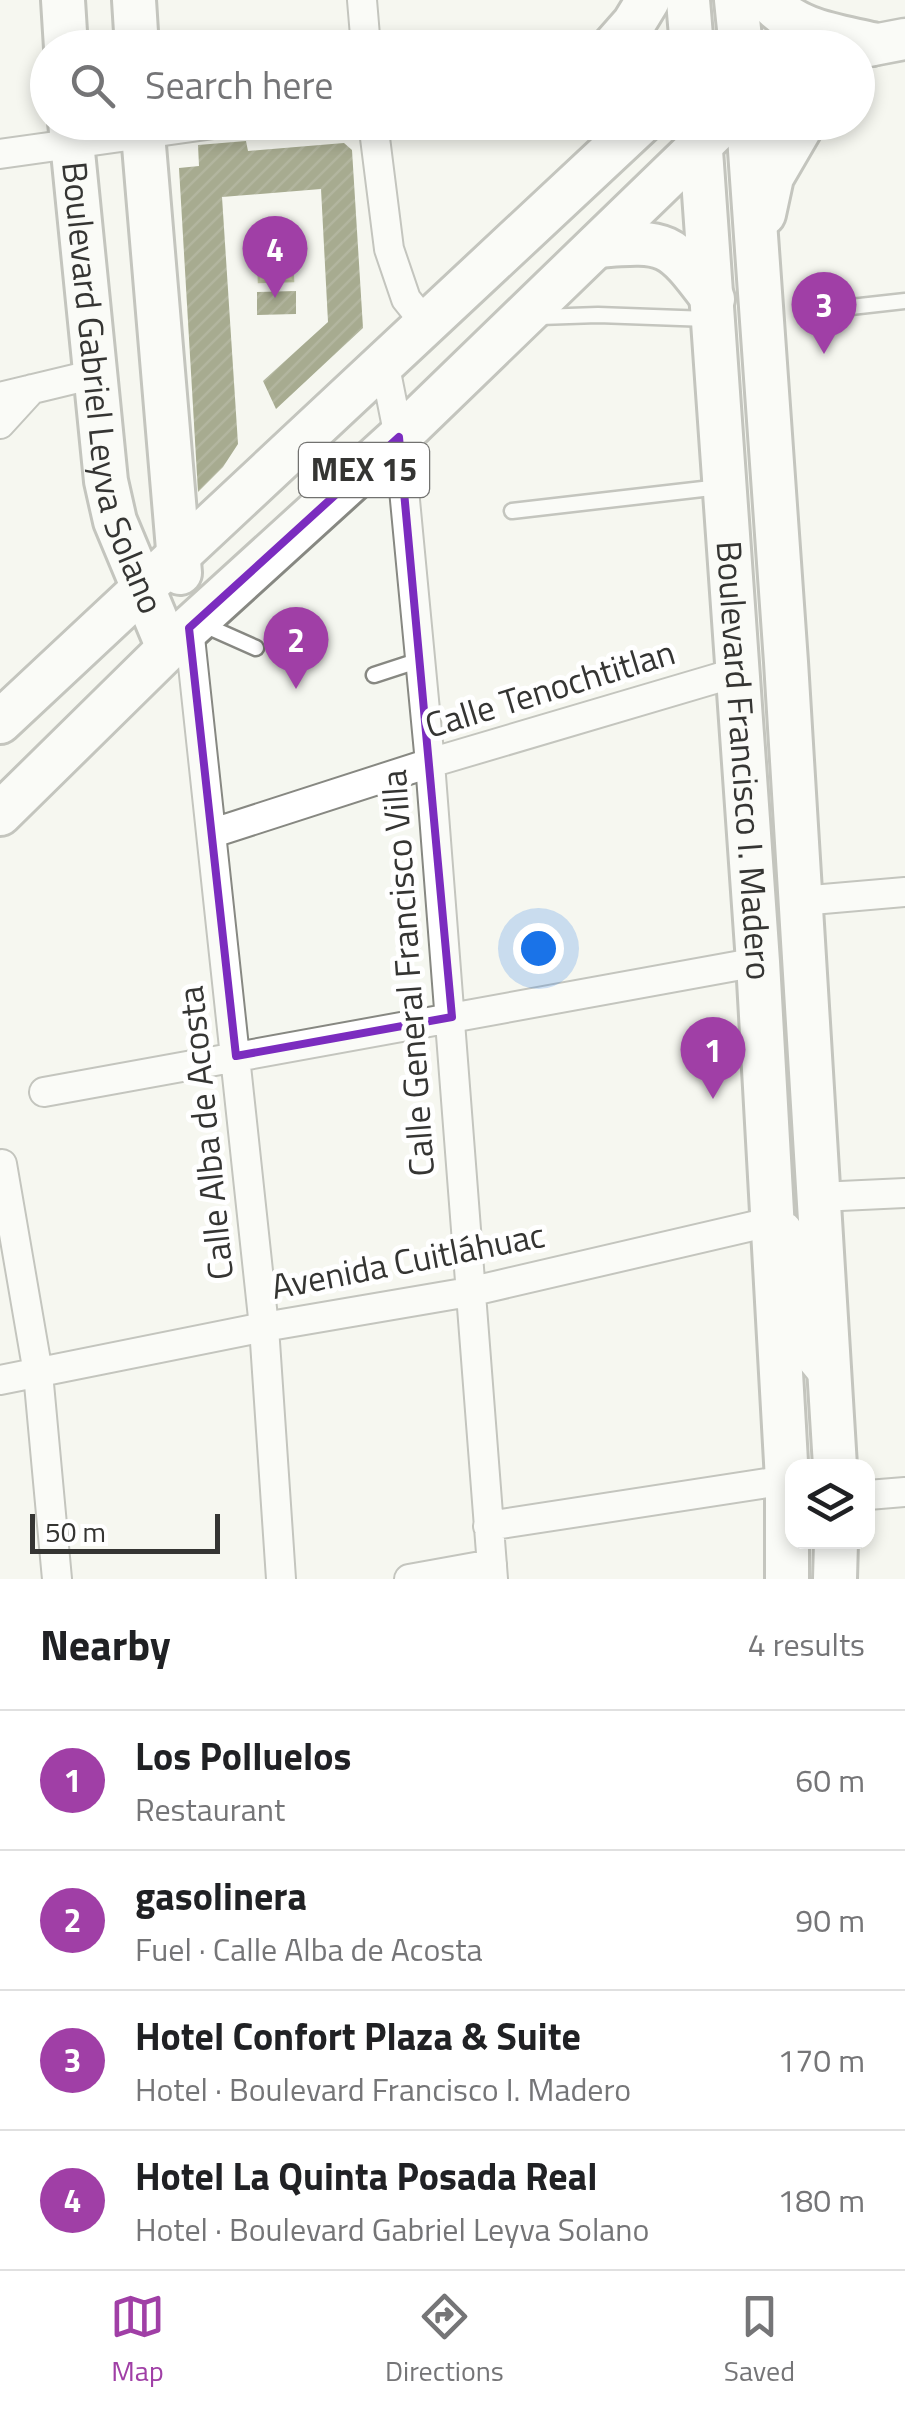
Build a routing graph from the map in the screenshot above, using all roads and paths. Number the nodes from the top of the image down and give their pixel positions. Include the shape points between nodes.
1 (63, 0) edge
2 (134, 0) edge
3 (362, 0) edge
4 (648, 0) edge
5 (688, 0) edge
6 (736, 0) edge
7 (768, 0) edge
8 (65, 30) edge
9 (136, 30) edge
10 (364, 30) edge
11 (628, 30) edge
12 (690, 30) edge
13 (739, 30) edge
14 (815, 30) edge
15 (47, 140) edge
16 (72, 140) edge
17 (143, 140) edge
18 (375, 140) edge
19 (623, 140) edge
20 (699, 140) edge
21 (709, 140) edge
22 (749, 140) edge
23 (794, 140) edge
24 (0, 154) edge
25 (757, 244) junction
26 (597, 246) junction
27 (905, 301) edge
28 (851, 307) dead end
29 (713, 309) junction
30 (522, 317) junction
31 (426, 324) junction
32 (384, 362) junction
33 (96, 374) junction
34 (32, 388) junction
35 (0, 397) edge
36 (0, 424) edge
37 (399, 438) junction
38 (725, 486) junction
39 (512, 512) dead end
40 (178, 555) junction
41 (142, 587) junction
42 (187, 644) junction
43 (256, 648) dead end
44 (420, 660) junction
45 (738, 672) junction
46 (374, 675) dead end
47 (0, 722) edge
48 (430, 763) junction
49 (0, 814) edge
50 (213, 833) junction
51 (905, 892) edge
52 (800, 901) junction
53 (758, 962) junction
54 (452, 1017) junction
55 (236, 1056) junction
56 (44, 1092) dead end
57 (2, 1164) dead end
58 (905, 1193) edge
59 (819, 1197) junction
60 (770, 1222) junction
61 (469, 1292) junction
62 (264, 1327) junction
63 (38, 1373) junction
64 (0, 1380) edge
65 (830, 1384) junction
66 (786, 1459) edge
67 (835, 1459) edge
68 (785, 1480) edge
69 (905, 1492) edge
70 (875, 1495) edge
71 (488, 1526) junction
72 (787, 1549) edge
73 (836, 1549) edge
74 (492, 1572) edge
75 (57, 1579) edge
76 (282, 1579) edge
77 (408, 1579) edge
78 (787, 1579) edge
79 (835, 1579) edge

1 - 8 main road
2 - 9 main road
3 - 10 street
4 - 11 main road
5 - 12 main road
6 - 13 main road
7 - 14 main road via 789,21
15 - 24 street
16 - 33 main road, Boulevard Gabriel Leyva Solano
17 - 40 main road, Boulevard Gabriel Leyva Solano
18 - 31 street via 389,250 406,299
19 - 31 main road, MEX 15
20 - 26 main road, MEX 15
21 - 29 main road, Boulevard Francisco I. Madero
22 - 25 main road, Boulevard Francisco I. Madero
23 - 25 main road via 772,177
25 - 52 main road, Boulevard Francisco I. Madero
26 - 29 main road via 659,244 676,252
26 - 30 main road, MEX 15
27 - 28 lane
29 - 30 lane
29 - 38 main road, Boulevard Francisco I. Madero
30 - 37 main road, MEX 15
31 - 32 main road, MEX 15
32 - 37 street, Calle General Francisco Villa
32 - 40 main road, MEX 15
33 - 34 street
33 - 41 main road, Boulevard Gabriel Leyva Solano via 106,481
34 - 35 street
34 - 36 street
37 - 42 main road, MEX 15
37 - 44 street, Calle General Francisco Villa
38 - 39 lane
38 - 45 main road, Boulevard Francisco I. Madero
40 - 41 main road, MEX 15
40 - 42 main road, Boulevard Gabriel Leyva Solano
41 - 42 main road, Boulevard Gabriel Leyva Solano
41 - 47 main road, MEX 15
42 - 43 lane
42 - 49 main road, MEX 15
42 - 50 street, Calle Alba de Acosta
44 - 46 lane
44 - 48 street, Calle General Francisco Villa
45 - 48 street, Calle Tenochtitlan
45 - 53 main road, Boulevard Francisco I. Madero
48 - 50 street, Calle Tenochtitlan
48 - 54 street, Calle General Francisco Villa
50 - 55 street, Calle Alba de Acosta
51 - 52 street
52 - 59 main road, Boulevard Francisco I. Madero
53 - 54 street
53 - 60 main road, Boulevard Francisco I. Madero
54 - 55 street
54 - 61 street, Calle General Francisco Villa
55 - 56 street
55 - 62 street, Calle Alba de Acosta
57 - 63 street
58 - 59 street
59 - 65 main road, Boulevard Francisco I. Madero
60 - 61 street, Avenida Cuitláhuac
60 - 65 street via 786,1227 799,1246 804,1336
60 - 66 main road, Boulevard Francisco I. Madero
61 - 62 street, Avenida Cuitláhuac
61 - 71 street, Calle General Francisco Villa
62 - 63 street, Avenida Cuitláhuac
62 - 76 street, Calle Alba de Acosta
63 - 64 street, Avenida Cuitláhuac
63 - 75 street
65 - 67 main road, Boulevard Francisco I. Madero
68 - 71 street
69 - 70 street
71 - 74 street, Calle General Francisco Villa
72 - 78 main road, Boulevard Francisco I. Madero
73 - 79 main road
74 - 77 street

